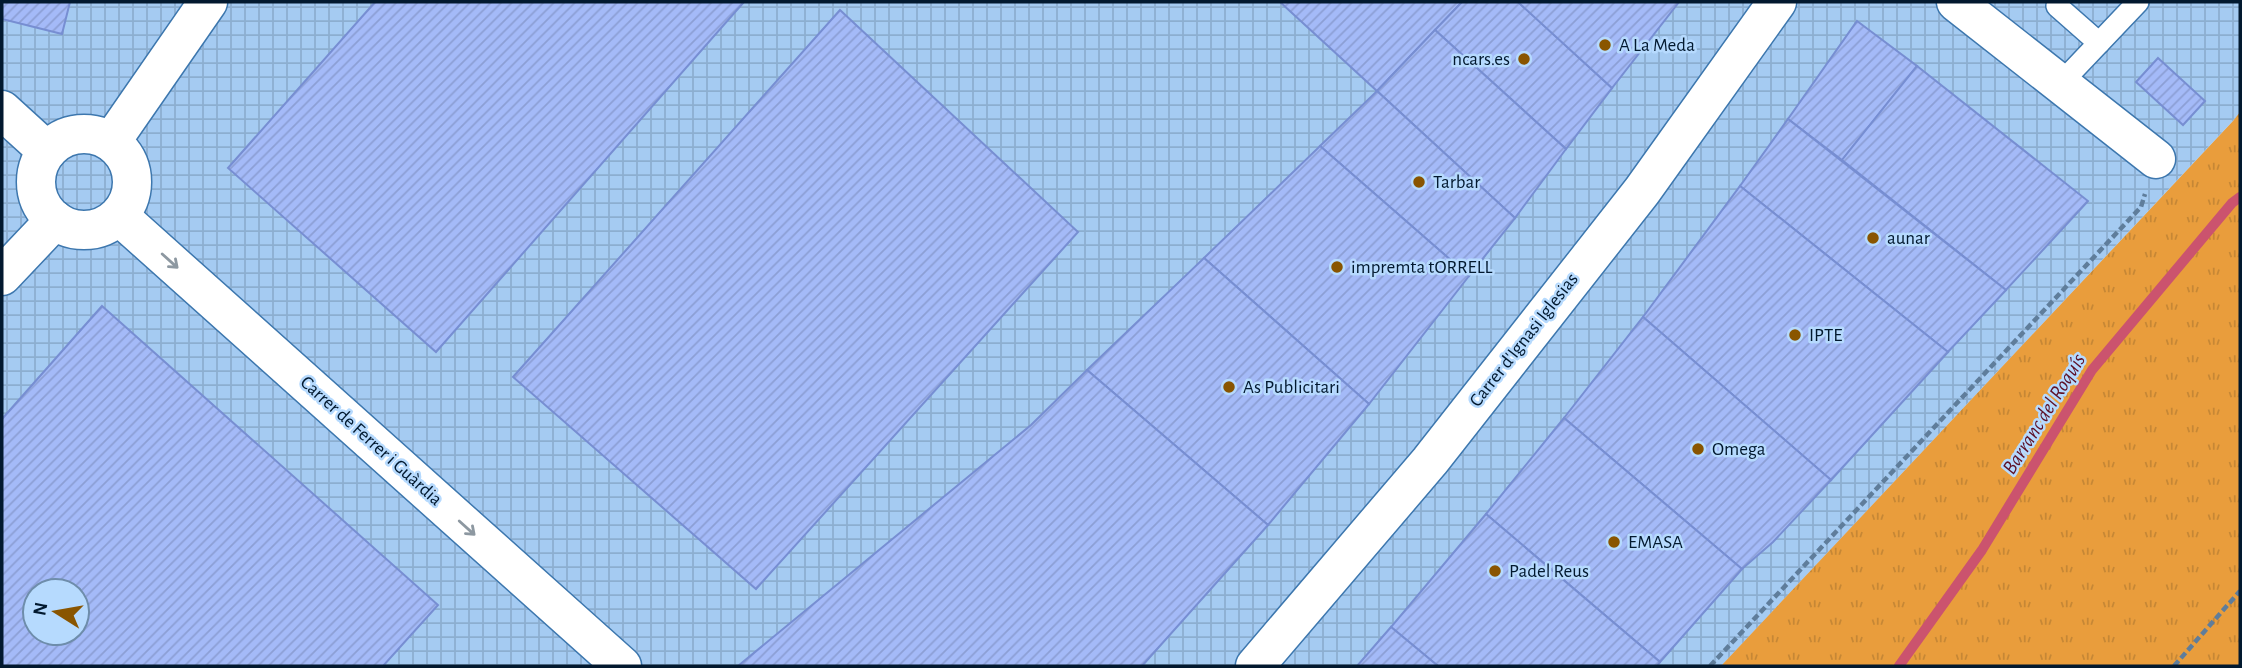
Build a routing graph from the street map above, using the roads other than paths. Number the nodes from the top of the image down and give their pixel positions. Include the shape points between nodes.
1 (208, 2) edge
2 (1777, 2) edge
3 (1956, 2) edge
4 (2059, 2) edge
5 (2138, 2) edge
6 (2099, 43) junction
7 (2061, 83) junction
8 (2, 110) edge
9 (111, 142) junction
10 (47, 151) junction
11 (2156, 159) road end
12 (119, 216) junction
13 (55, 220) junction
14 (2, 276) edge
15 (622, 666) edge
16 (1255, 666) edge

1 - 9 street
2 - 16 street, Carrer d'Ignasi Iglesias via 1642,191 1438,451
3 - 7 street
4 - 6 lane via 2057,6
5 - 6 lane
6 - 7 lane
7 - 11 street
8 - 10 street
9 - 10 street via 85,133 64,138
9 - 12 street via 126,157 132,177 130,198
10 - 13 street via 38,170 37,191
12 - 13 street via 88,230 67,228
12 -> 15 street, Carrer de Ferrer i Guàrdia
13 - 14 street

